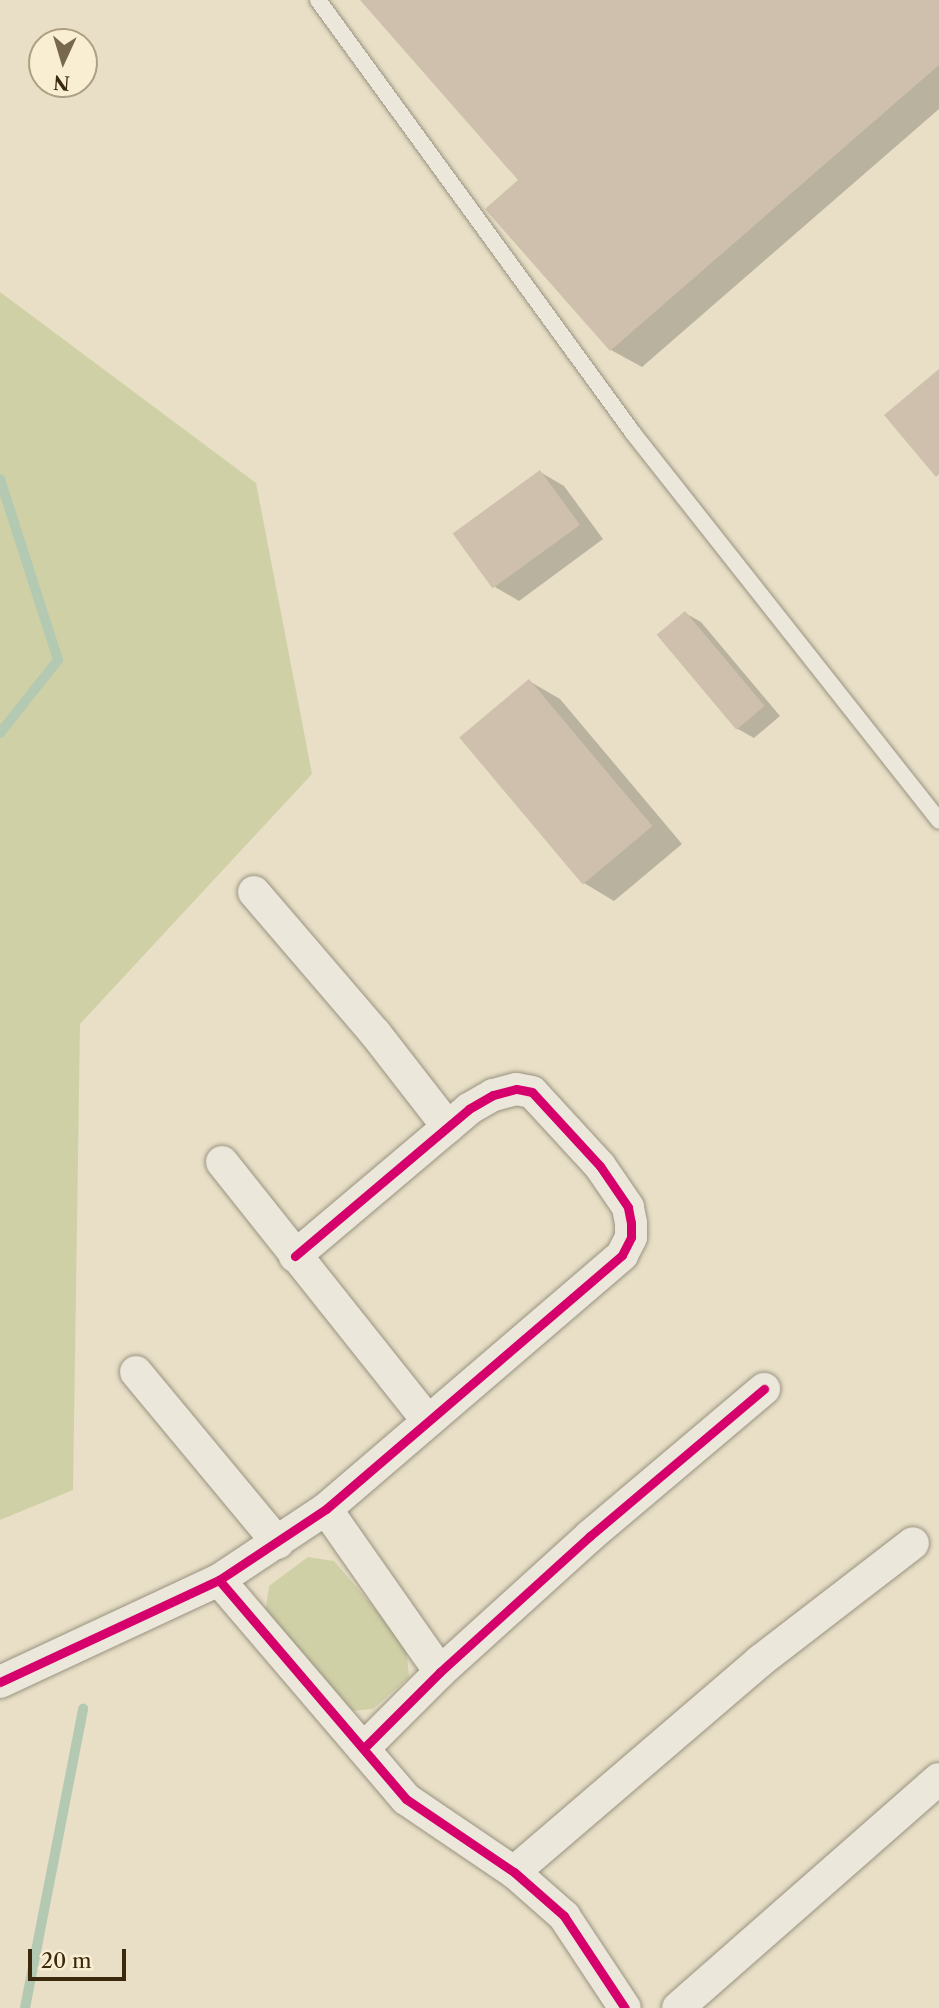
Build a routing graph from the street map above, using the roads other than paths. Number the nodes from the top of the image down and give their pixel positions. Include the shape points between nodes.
1 (318, 0) edge
2 (939, 821) edge
3 (254, 892) dead end
4 (448, 1127) junction
5 (222, 1162) dead end
6 (295, 1255) junction
7 (136, 1372) dead end
8 (764, 1389) dead end
9 (427, 1420) junction
10 (326, 1510) junction
11 (278, 1543) junction
12 (913, 1543) dead end
13 (219, 1580) junction
14 (440, 1672) junction
15 (0, 1682) edge
16 (364, 1748) junction
17 (939, 1779) edge
18 (514, 1872) junction
19 (625, 2008) edge
20 (678, 2008) edge

1 - 2 lane via 633,433
3 - 4 street via 375,1032
4 - 6 street
4 - 9 street via 493,1095 532,1091 600,1166 628,1207 631,1237 622,1255
5 - 6 street
6 - 9 street
7 - 11 street
8 - 14 street via 590,1536
9 - 10 street
10 - 11 street
10 - 14 street
11 - 13 street
12 - 18 street via 760,1661
13 - 15 street
13 - 16 street
14 - 16 street
16 - 18 street via 406,1799
17 - 20 street
18 - 19 street via 564,1916

